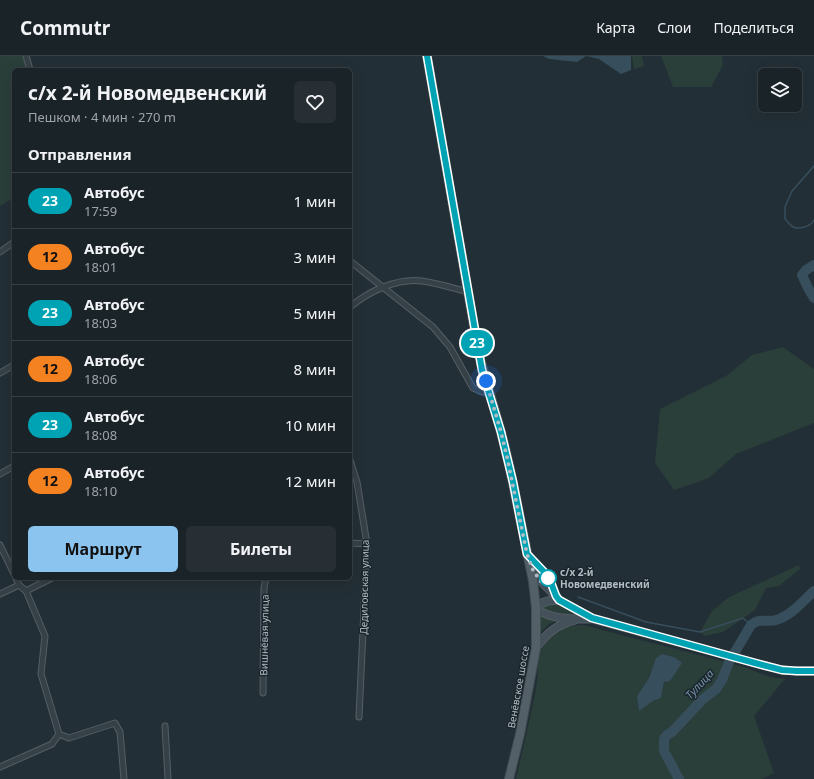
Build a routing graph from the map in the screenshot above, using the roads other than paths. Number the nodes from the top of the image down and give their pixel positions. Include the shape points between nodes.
1 (26, 56) edge
2 (427, 56) edge
3 (29, 68) edge
4 (12, 243) edge
5 (0, 252) edge
6 (352, 263) edge
7 (382, 288) junction
8 (468, 292) junction
9 (352, 305) edge
10 (12, 366) edge
11 (0, 373) edge
12 (489, 393) junction
13 (352, 466) edge
14 (12, 467) edge
15 (0, 474) edge
16 (352, 543) edge
17 (367, 544) junction
18 (0, 545) edge
19 (527, 554) junction
20 (12, 570) edge
21 (17, 580) edge
22 (48, 580) edge
23 (266, 580) edge
24 (19, 584) junction
25 (26, 591) junction
26 (0, 594) edge
27 (559, 600) junction
28 (536, 608) junction
29 (592, 618) junction
30 (580, 619) junction
31 (536, 648) junction
32 (814, 671) edge
33 (263, 693) dead end
34 (359, 717) dead end
35 (165, 726) dead end
36 (59, 734) junction
37 (0, 767) edge
38 (124, 779) edge
39 (168, 779) edge
40 (509, 779) edge

1 - 3 street
2 - 8 main road, Венёвское шоссе
4 - 5 street
6 - 7 street
7 - 8 street via 408,281 422,281
7 - 9 street
7 - 12 street via 433,328 450,347 472,388
8 - 12 main road, Венёвское шоссе via 479,355
10 - 11 street
12 - 19 main road, Венёвское шоссе via 501,432
13 - 17 street, Дедиловская улица
14 - 15 street
16 - 17 street
17 - 34 street, Дедиловская улица
18 - 20 street
19 - 27 main road via 537,577
19 - 28 main road, Венёвское шоссе
21 - 24 street
22 - 25 street
23 - 33 street, Вишнёвая улица
24 - 25 street
24 - 26 street
25 - 36 street via 45,636 41,674
27 - 28 main road via 542,602
27 - 29 main road
28 - 30 main road via 546,615
28 - 31 main road, Венёвское шоссе
29 - 30 main road
29 - 32 main road via 782,670
30 - 31 main road via 557,626
31 - 40 main road, Венёвское шоссе
35 - 39 street
36 - 37 street via 52,744
36 - 38 street via 70,738 115,723 120,732

